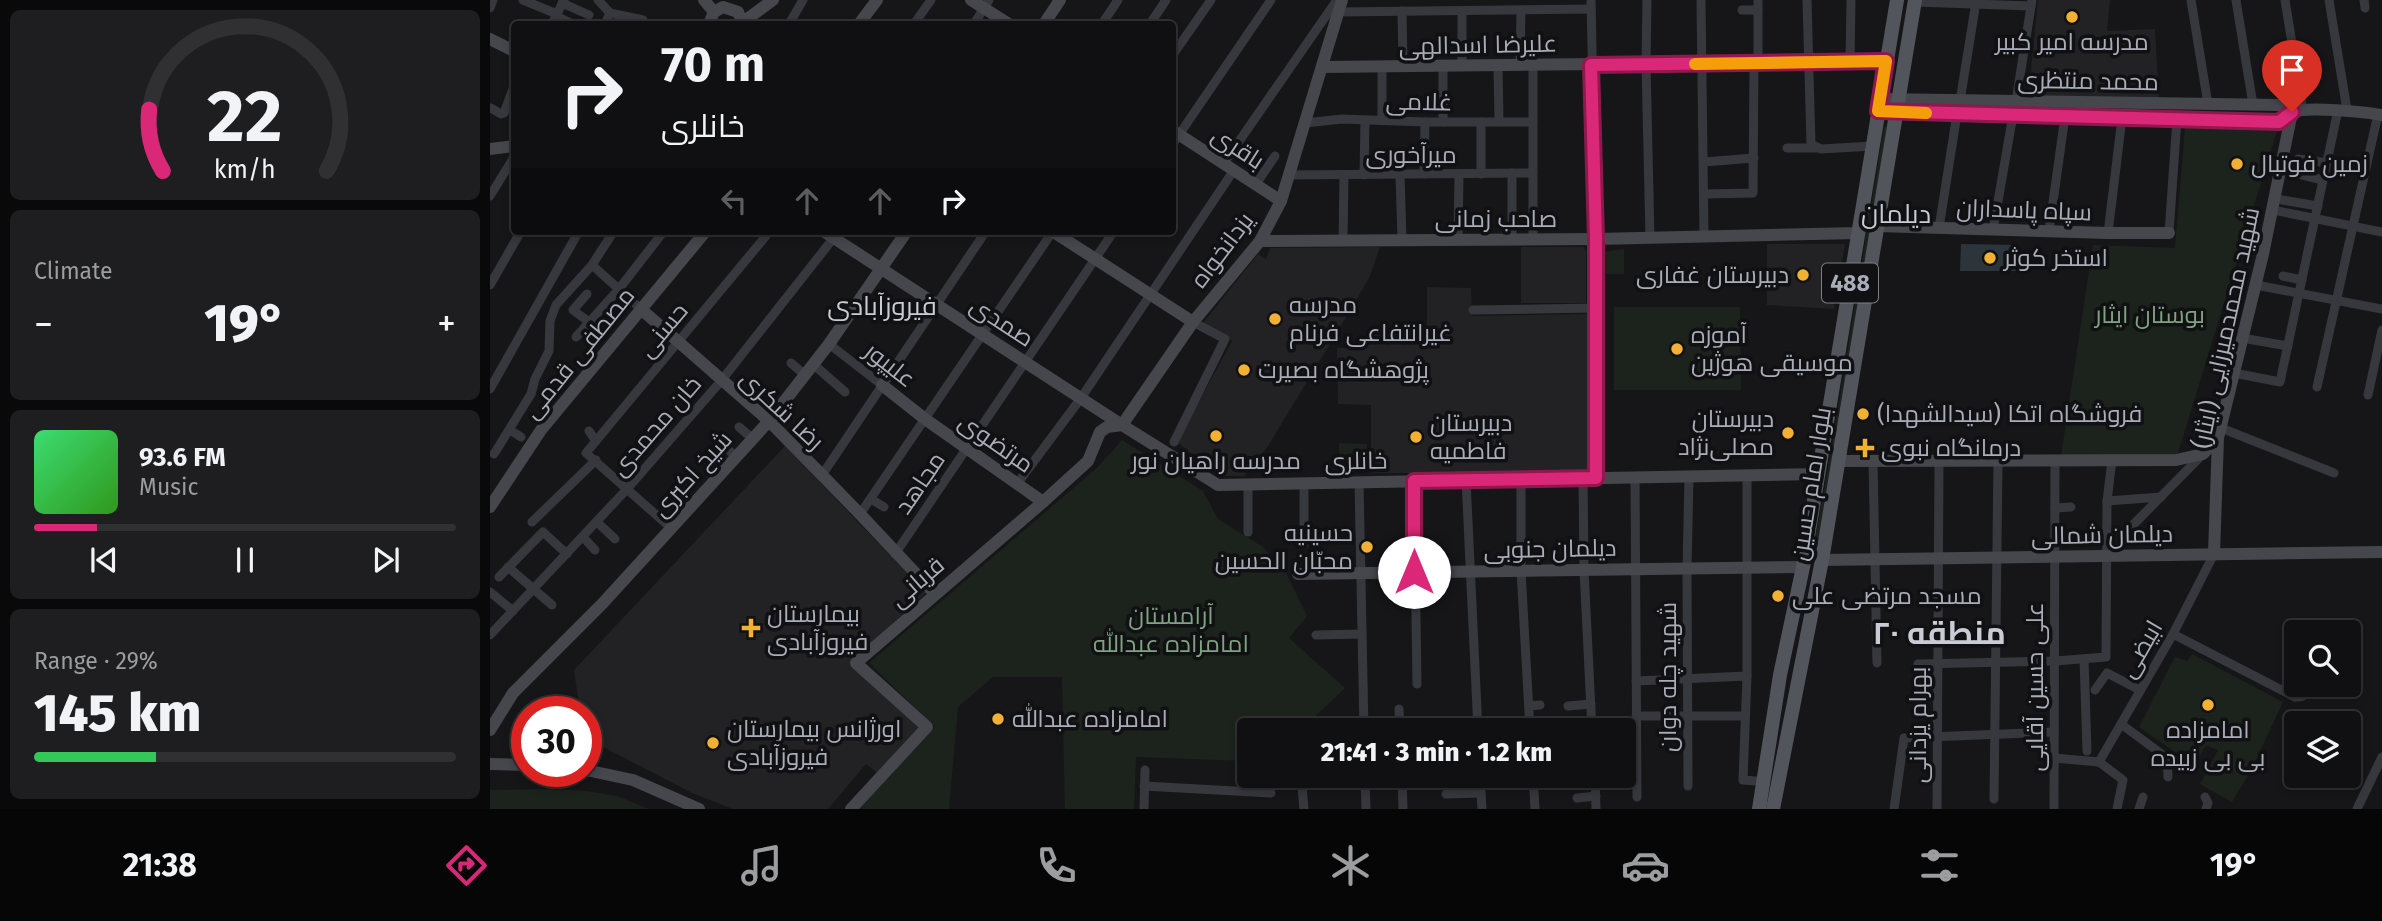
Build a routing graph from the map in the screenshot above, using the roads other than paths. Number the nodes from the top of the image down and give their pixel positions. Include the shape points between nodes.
1 (494, 0) edge
2 (523, 0) edge
3 (598, 0) edge
4 (704, 0) edge
5 (773, 0) edge
6 (803, 0) edge
7 (877, 0) edge
8 (931, 0) edge
9 (971, 0) edge
10 (1060, 0) edge
11 (1118, 0) edge
12 (1166, 0) edge
13 (1211, 0) edge
14 (1271, 0) edge
15 (1417, 0) edge
16 (1477, 0) edge
17 (1647, 0) edge
18 (1702, 0) edge
19 (1807, 0) edge
20 (1851, 0) edge
21 (1897, 0) edge
22 (2192, 0) edge
23 (2236, 0) edge
24 (2285, 0) edge
25 (2329, 0) edge
26 (1915, 1) edge
27 (563, 2) edge
28 (1976, 2) edge
29 (2031, 3) edge
30 (987, 4) edge
31 (1339, 4) edge
32 (1535, 5) edge
33 (1591, 5) edge
34 (1758, 5) edge
35 (490, 8) edge
36 (1462, 10) junction
37 (1477, 10) junction
38 (1521, 10) junction
39 (1742, 10) dead end
40 (1402, 11) junction
41 (1417, 11) junction
42 (610, 13) junction
43 (589, 15) dead end
44 (555, 18) edge
45 (712, 18) edge
46 (643, 20) dead end
47 (606, 21) edge
48 (742, 21) edge
49 (746, 21) edge
50 (791, 21) edge
51 (861, 21) edge
52 (916, 21) edge
53 (976, 21) edge
54 (1006, 21) edge
55 (1046, 21) edge
56 (1104, 21) edge
57 (1152, 21) edge
58 (490, 39) edge
59 (511, 50) edge
60 (1176, 50) edge
61 (1886, 61) junction
62 (1809, 62) junction
63 (1850, 62) junction
64 (1756, 63) junction
65 (1646, 64) junction
66 (1703, 64) junction
67 (1527, 65) junction
68 (1591, 65) junction
69 (1403, 66) junction
70 (1443, 66) junction
71 (1462, 66) junction
72 (1498, 66) junction
73 (1322, 67) junction
74 (1382, 67) junction
75 (511, 94) edge
76 (2016, 102) junction
77 (2208, 104) junction
78 (1879, 105) junction
79 (2253, 105) junction
80 (1897, 106) junction
81 (1958, 107) junction
82 (491, 108) edge
83 (2343, 110) junction
84 (2298, 111) junction
85 (2380, 114) edge
86 (2013, 115) junction
87 (2065, 116) junction
88 (2122, 118) junction
89 (2177, 119) junction
90 (1366, 120) junction
91 (1382, 120) junction
92 (1425, 122) junction
93 (1443, 122) junction
94 (1481, 122) junction
95 (1499, 122) junction
96 (1533, 122) junction
97 (1305, 123) junction
98 (1176, 136) edge
99 (1176, 138) edge
100 (511, 146) edge
101 (1814, 146) junction
102 (1872, 146) junction
103 (1787, 148) dead end
104 (490, 149) edge
105 (1275, 156) dead end
106 (1754, 158) junction
107 (2298, 159) dead end
108 (511, 162) edge
109 (1704, 162) junction
110 (2327, 163) junction
111 (1229, 167) junction
112 (2281, 170) junction
113 (1512, 173) junction
114 (1533, 173) junction
115 (1400, 174) junction
116 (1424, 174) junction
117 (1459, 174) junction
118 (1481, 174) junction
119 (1289, 175) junction
120 (1344, 175) junction
121 (1364, 175) junction
122 (2323, 180) junction
123 (1256, 184) junction
124 (1704, 194) junction
125 (490, 196) edge
126 (1282, 201) junction
127 (2278, 205) junction
128 (2318, 206) junction
129 (2315, 218) junction
130 (1877, 226) junction
131 (2353, 226) junction
132 (1939, 228) junction
133 (1993, 230) junction
134 (2049, 231) junction
135 (2382, 232) edge
136 (1858, 233) junction
137 (2108, 233) junction
138 (2169, 233) joint
139 (519, 235) edge
140 (577, 235) edge
141 (611, 235) edge
142 (661, 235) edge
143 (703, 235) edge
144 (766, 235) edge
145 (830, 235) edge
146 (835, 235) edge
147 (904, 235) edge
148 (983, 235) edge
149 (1050, 235) edge
150 (1059, 235) edge
151 (1111, 235) edge
152 (1704, 237) junction
153 (1650, 238) junction
154 (1596, 239) junction
155 (1402, 240) junction
156 (1458, 240) junction
157 (1512, 240) junction
158 (1533, 240) junction
159 (1260, 241) junction
160 (1343, 241) junction
161 (1095, 260) junction
162 (592, 265) junction
163 (882, 269) junction
164 (2283, 276) dead end
165 (2302, 280) junction
166 (490, 285) edge
167 (2256, 285) junction
168 (619, 289) junction
169 (2299, 293) junction
170 (587, 294) dead end
171 (542, 295) junction
172 (1151, 295) junction
173 (2336, 300) junction
174 (556, 304) junction
175 (936, 305) junction
176 (1596, 307) junction
177 (2382, 309) edge
178 (642, 310) junction
179 (1473, 310) dead end
180 (589, 322) junction
181 (1193, 322) junction
182 (2382, 330) edge
183 (983, 335) junction
184 (576, 337) dead end
185 (2242, 338) junction
186 (678, 342) junction
187 (829, 344) junction
188 (2288, 346) junction
189 (1025, 362) junction
190 (790, 363) dead end
191 (813, 364) junction
192 (490, 366) edge
193 (500, 371) junction
194 (2234, 373) junction
195 (805, 375) junction
196 (721, 381) junction
197 (882, 385) junction
198 (2317, 387) dead end
199 (490, 389) edge
200 (845, 392) dead end
201 (2368, 395) dead end
202 (1081, 398) junction
203 (925, 419) junction
204 (769, 421) junction
205 (1122, 425) junction
206 (738, 427) dead end
207 (510, 430) junction
208 (589, 431) dead end
209 (2220, 433) junction
210 (520, 438) dead end
211 (717, 439) dead end
212 (753, 439) junction
213 (596, 441) junction
214 (1174, 442) dead end
215 (967, 448) junction
216 (494, 454) dead end
217 (2203, 454) junction
218 (736, 457) junction
219 (596, 460) junction
220 (2055, 460) junction
221 (2112, 460) junction
222 (1838, 461) junction
223 (1873, 461) junction
224 (1938, 461) junction
225 (1998, 461) junction
226 (2334, 473) dead end
227 (1818, 474) junction
228 (821, 475) junction
229 (1747, 476) junction
230 (1635, 477) junction
231 (1689, 477) junction
232 (1590, 478) junction
233 (1466, 480) junction
234 (1521, 480) junction
235 (1414, 481) junction
236 (1359, 482) junction
237 (1304, 483) junction
238 (1017, 484) junction
239 (1248, 484) junction
240 (627, 489) junction
241 (2161, 497) junction
242 (871, 499) junction
243 (2107, 501) junction
244 (1044, 502) junction
245 (490, 507) edge
246 (884, 507) dead end
247 (2071, 507) dead end
248 (2055, 508) junction
249 (860, 514) junction
250 (532, 522) dead end
251 (597, 522) junction
252 (671, 528) junction
253 (2128, 530) dead end
254 (1248, 532) dead end
255 (583, 537) junction
256 (615, 539) dead end
257 (1304, 544) dead end
258 (595, 550) dead end
259 (2382, 552) edge
260 (567, 554) junction
261 (895, 554) junction
262 (2214, 554) junction
263 (2107, 555) junction
264 (1997, 557) junction
265 (1938, 558) junction
266 (1875, 559) junction
267 (1822, 560) junction
268 (2055, 560) junction
269 (508, 567) junction
270 (1802, 567) junction
271 (1747, 568) junction
272 (1635, 569) junction
273 (1687, 569) junction
274 (1584, 570) junction
275 (1521, 571) junction
276 (1414, 572) junction
277 (1470, 572) junction
278 (1360, 573) junction
279 (1298, 574) dead end
280 (499, 577) dead end
281 (533, 589) junction
282 (490, 592) edge
283 (935, 594) junction
284 (552, 605) dead end
285 (513, 611) junction
286 (1362, 634) junction
287 (2173, 634) junction
288 (490, 635) edge
289 (1316, 635) dead end
290 (2084, 659) junction
291 (2055, 661) junction
292 (1996, 662) junction
293 (1877, 663) dead end
294 (1918, 664) dead end
295 (1938, 664) junction
296 (1747, 676) junction
297 (1688, 680) junction
298 (1636, 681) junction
299 (1417, 684) dead end
300 (2095, 690) dead end
301 (2140, 690) junction
302 (2284, 691) edge
303 (1591, 704) junction
304 (1540, 705) dead end
305 (1529, 706) junction
306 (1568, 706) dead end
307 (1399, 709) dead end
308 (1689, 715) junction
309 (1636, 716) junction
310 (1740, 716) dead end
311 (1364, 718) edge
312 (1399, 718) edge
313 (1477, 718) edge
314 (1530, 718) edge
315 (1592, 718) edge
316 (2121, 723) junction
317 (490, 730) edge
318 (2054, 732) junction
319 (1995, 735) junction
320 (1937, 737) junction
321 (2087, 751) dead end
322 (2382, 757) edge
323 (2054, 758) junction
324 (2099, 762) junction
325 (490, 764) edge
326 (511, 765) edge
327 (1145, 770) dead end
328 (602, 773) edge
329 (2168, 777) dead end
330 (1756, 782) dead end
331 (1144, 786) junction
332 (1688, 786) dead end
333 (1302, 788) edge
334 (1365, 788) edge
335 (1402, 788) edge
336 (1481, 788) edge
337 (1534, 788) edge
338 (1596, 788) edge
339 (1271, 793) dead end
340 (1481, 793) junction
341 (1446, 794) dead end
342 (1596, 796) junction
343 (1637, 797) dead end
344 (2143, 797) dead end
345 (2205, 797) dead end
346 (1577, 798) dead end
347 (1994, 799) dead end
348 (697, 809) edge
349 (851, 809) edge
350 (1144, 809) edge
351 (1304, 809) edge
352 (1366, 809) edge
353 (1403, 809) edge
354 (1482, 809) edge
355 (1535, 809) edge
356 (1596, 809) edge
357 (1759, 809) edge
358 (1773, 809) edge
359 (1894, 809) edge
360 (1937, 809) edge
361 (2054, 809) edge
362 (2117, 809) edge
363 (2139, 809) edge
364 (2206, 809) edge
365 (2357, 809) edge

1 - 35 street
2 - 44 street
3 - 42 street
4 - 45 street
5 - 49 street
6 - 50 street
7 - 51 street
8 - 52 street
9 - 30 street
10 - 55 street
11 - 56 street
12 - 57 street
13 - 60 street
14 - 98 street
15 - 41 street
16 - 37 street
17 - 65 street
18 - 66 street
19 - 62 street
20 - 63 street
21 - 61 main road, بلوار امام حسین / 488
22 - 77 street
23 - 79 street
24 - 84 street
25 - 83 street
26 - 28 street
26 - 80 main road, بلوار امام حسین / 488
27 - 43 street
27 - 44 street
28 - 29 street
28 - 81 street
29 - 76 street
30 - 53 street
30 - 54 street
31 - 40 street
31 - 73 street, یزدانخواه
31 - 111 street
32 - 33 street
32 - 38 street
33 - 68 street
34 - 39 street
34 - 64 street
36 - 37 street
36 - 41 street
36 - 71 street
37 - 38 street
38 - 67 street
40 - 41 street
40 - 69 street
42 - 46 street
42 - 47 street
45 - 48 street via 718,9 729,7
58 - 59 street
61 - 63 street, علیرضا اسدالهی
61 - 78 main road, بلوار امام حسین / 488
62 - 63 street, علیرضا اسدالهی
62 - 64 street, علیرضا اسدالهی
62 - 101 street
64 - 66 street, علیرضا اسدالهی
64 - 106 street
65 - 66 street, علیرضا اسدالهی
65 - 68 street, علیرضا اسدالهی
65 - 153 street
66 - 109 street
67 - 68 street, علیرضا اسدالهی
67 - 72 street, علیرضا اسدالهی
67 - 96 street
68 - 154 street
69 - 70 street, علیرضا اسدالهی
69 - 74 street, علیرضا اسدالهی
70 - 71 street, علیرضا اسدالهی
70 - 93 street
71 - 72 street, علیرضا اسدالهی
72 - 95 street
73 - 74 street, علیرضا اسدالهی
73 - 97 street, یزدانخواه
74 - 91 street
75 - 82 street via 503,115
76 - 77 street, محمد منتظری
76 - 81 street, محمد منتظری
77 - 79 street, محمد منتظری
78 - 80 street, محمد منتظری
78 - 102 main road, بلوار امام حسین / 488
79 - 84 street, محمد منتظری via 2280,105
80 - 81 street, محمد منتظری
80 - 130 main road, بلوار امام حسین / 488
81 - 86 street, محمد منتظری
81 - 132 street
83 - 84 street, محمد منتظری
83 - 85 street, محمد منتظری
83 - 110 street
84 - 89 street, محمد منتظری via 2279,122
84 - 112 street, شهید محمدمیرزایی (ایثار)
85 - 131 street
86 - 87 street, محمد منتظری
86 - 133 street
87 - 88 street, محمد منتظری
87 - 134 street
88 - 89 street, محمد منتظری
88 - 137 street
89 - 138 street
90 - 91 street, غلامی
90 - 97 street, غلامی
90 - 121 street
91 - 92 street, غلامی
92 - 93 street, غلامی
92 - 116 street
93 - 94 street, غلامی
94 - 95 street, غلامی
94 - 118 street
95 - 96 street, غلامی
96 - 114 street
97 - 119 street, یزدانخواه
99 - 111 street, باقری
100 - 104 street
101 - 102 street
101 - 103 street
102 - 136 main road, بلوار امام حسین / 488
105 - 123 street
106 - 109 street
106 - 124 street via 1753,193
107 - 110 street
108 - 125 street
109 - 124 street
110 - 122 street
111 - 123 street, باقری
111 - 172 street
112 - 122 street
112 - 127 street, شهید محمدمیرزایی (ایثار)
113 - 114 street, میرآخوری
113 - 118 street, میرآخوری
113 - 157 street
114 - 158 street
115 - 116 street, میرآخوری
115 - 121 street, میرآخوری
115 - 155 street
116 - 117 street, میرآخوری
117 - 118 street, میرآخوری
117 - 156 street
119 - 120 street, میرآخوری
119 - 126 street, یزدانخواه
120 - 121 street, میرآخوری
120 - 160 street
122 - 128 street
123 - 126 street, باقری
124 - 152 street
126 - 159 street, یزدانخواه
127 - 128 street
127 - 129 street
127 - 167 street, شهید محمدمیرزایی (ایثار)
128 - 129 street
129 - 131 street
129 - 165 street
130 - 132 street, سپاه پاسداران
130 - 222 main road, بلوار امام حسین / 488
131 - 135 street
131 - 173 street
132 - 133 street, سپاه پاسداران
133 - 134 street, سپاه پاسداران
134 - 137 street, سپاه پاسداران
136 - 152 street, صاحب زمانی
136 - 227 main road, بلوار امام حسین / 488
137 - 138 street, سپاه پاسداران
139 - 166 street
140 - 171 street
141 - 162 street
142 - 168 street
143 - 178 street, مصطفی قدمی
144 - 186 street, حسنی
145 - 196 street, خان محمدی
146 - 163 street, صمدی
147 - 163 street, شیخ اکبری
148 - 175 street
149 - 183 street
150 - 161 street
151 - 161 street, مجاهد
152 - 153 street, صاحب زمانی
153 - 154 street, صاحب زمانی
154 - 158 street, صاحب زمانی
154 - 176 street
155 - 156 street, صاحب زمانی
155 - 160 street, صاحب زمانی
156 - 157 street, صاحب زمانی
157 - 158 street, صاحب زمانی
159 - 160 street, صاحب زمانی
159 - 181 street, یزدانخواه
161 - 172 street
161 - 189 street, مجاهد
162 - 168 street, رضا شکری
162 - 174 street
163 - 175 street, صمدی
163 - 187 street, شیخ اکبری
164 - 165 street
165 - 169 street
167 - 169 street
167 - 185 street, شهید محمدمیرزایی (ایثار)
168 - 178 street, رضا شکری
168 - 180 street
169 - 173 street
169 - 188 street
170 - 180 street via 570,313
171 - 174 street
171 - 193 street
172 - 181 street
172 - 202 street
173 - 177 street
173 - 198 street
174 - 207 street via 549,351
175 - 183 street, صمدی
175 - 197 street
176 - 179 street
176 - 232 street
178 - 186 street, رضا شکری
178 - 245 street, مصطفی قدمی via 541,430
180 - 184 street
181 - 205 street, یزدانخواه
181 - 214 street via 1225,339
182 - 201 street
183 - 189 street, صمدی
183 - 203 street
185 - 188 street
185 - 194 street, شهید محمدمیرزایی (ایثار)
186 - 196 street, رضا شکری
186 - 213 street, حسنی
187 - 191 street, شیخ اکبری
187 - 197 street, علیپور
188 - 194 street via 2280,382
189 - 202 street, صمدی
189 - 215 street, مجاهد
190 - 195 street
191 - 195 street, شیخ اکبری
191 - 200 street
192 - 193 street
193 - 199 street
194 - 209 street, شهید محمدمیرزایی (ایثار)
195 - 204 street, شیخ اکبری
196 - 204 street, رضا شکری
196 - 240 street, خان محمدی
197 - 203 street, علیپور
197 - 228 street
202 - 205 street, صمدی
202 - 238 street
203 - 215 street, مرتضوی
203 - 242 street
204 - 212 street, شیخ اکبری
204 - 228 street, رضا شکری
205 - 239 street, خانلری via 1218,485
205 - 244 street, قربانی via 1100,432 1088,461
206 - 212 street
207 - 210 street
207 - 216 street
208 - 213 street
209 - 217 street
209 - 226 street
209 - 262 street, شهید محمدمیرزایی (ایثار)
211 - 218 street
212 - 218 street, شیخ اکبری
213 - 219 street, حسنی via 586,453
215 - 238 street, مرتضوی
215 - 261 street, مجاهد
217 - 221 street via 2176,460
217 - 241 street
218 - 252 street, شیخ اکبری
219 - 240 street
219 - 250 street
220 - 221 street
220 - 225 street
220 - 248 street, علی حسین آقایی
221 - 243 street
222 - 223 street
222 - 267 main road, بلوار امام حسین / 488
223 - 224 street
223 - 266 street
224 - 225 street
224 - 265 street, بهرام یزدانی
225 - 264 street
227 - 229 street, خانلری
227 - 270 main road, بلوار امام حسین / 488
228 - 249 street, رضا شکری
229 - 231 street, خانلری
229 - 271 street
230 - 231 street, خانلری
230 - 232 street, خانلری
230 - 272 street
231 - 273 street, شهید چله دوان
232 - 234 street, خانلری
232 - 274 street
233 - 234 street, خانلری
233 - 235 street, خانلری
233 - 277 street
234 - 275 street
235 - 236 street, خانلری
235 - 276 street
236 - 237 street, خانلری
236 - 278 street
237 - 239 street, خانلری
237 - 257 street
238 - 244 street, مرتضوی
239 - 254 street
240 - 251 street, خان محمدی
240 - 252 street
241 - 243 street
241 - 253 street
242 - 246 street
242 - 249 street
243 - 263 street
244 - 283 street, قربانی
247 - 248 street
248 - 268 street, علی حسین آقایی
249 - 261 street, رضا شکری
251 - 255 street, خان محمدی
251 - 256 street
252 - 317 street, شیخ اکبری via 513,693
255 - 258 street
255 - 260 street, خان محمدی
259 - 262 street, دیلمان شمالی
260 - 269 street via 543,532
260 - 281 street, خان محمدی
261 - 283 street, رضا شکری
262 - 263 street, دیلمان شمالی
262 - 287 street, ابیضی
263 - 268 street, دیلمان شمالی
263 - 290 street via 2106,657
264 - 265 street, دیلمان شمالی
264 - 268 street, دیلمان شمالی
264 - 292 street
265 - 266 street, دیلمان شمالی
265 - 295 street, بهرام یزدانی
266 - 267 street, دیلمان شمالی
266 - 293 street
267 - 358 main road, بلوار امام حسین / 488
268 - 291 street, علی حسین آقایی
269 - 280 street
269 - 281 street
270 - 271 street, دیلمان جنوبی
270 - 357 main road, بلوار امام حسین / 488
271 - 273 street, دیلمان جنوبی
271 - 296 street
272 - 273 street, دیلمان جنوبی
272 - 274 street, دیلمان جنوبی
272 - 298 street
273 - 297 street, شهید چله دوان
274 - 275 street, دیلمان جنوبی
274 - 303 street
275 - 277 street, دیلمان جنوبی
275 - 305 street
276 - 277 street, دیلمان جنوبی
276 - 278 street, دیلمان جنوبی
276 - 299 street
277 - 313 street
278 - 279 street, دیلمان جنوبی
278 - 286 street
281 - 284 street
281 - 285 street, خان محمدی
282 - 285 street
283 - 349 street, قربانی via 856,663 927,727
285 - 288 street, خان محمدی
286 - 289 street
286 - 311 street
287 - 301 street, ابیضی
287 - 302 street
290 - 291 street
290 - 321 street
291 - 292 street
291 - 318 street, علی حسین آقایی
292 - 295 street
292 - 319 street
294 - 295 street
295 - 320 street, بهرام یزدانی
296 - 297 street
296 - 330 street via 1743,780
297 - 298 street
297 - 308 street, شهید چله دوان
298 - 309 street
300 - 301 street via 2107,673
301 - 316 street, ابیضی
303 - 306 street
303 - 315 street
304 - 305 street
305 - 314 street
307 - 312 street
308 - 309 street
308 - 310 street
308 - 332 street, شهید چله دوان
309 - 343 street
316 - 324 street, ابیضی
316 - 329 street via 2167,758
318 - 319 street
318 - 323 street, علی حسین آقایی
319 - 320 street
319 - 347 street
320 - 359 street via 1904,738
320 - 360 street, بهرام یزدانی
322 - 365 street
323 - 324 street
323 - 361 street, علی حسین آقایی
324 - 362 street via 2123,780
325 - 326 street
327 - 331 street
328 - 348 street via 633,780
331 - 339 street
331 - 350 street
333 - 351 street
334 - 352 street
335 - 353 street
336 - 340 street
337 - 355 street
338 - 342 street
340 - 341 street
340 - 354 street
342 - 346 street
342 - 356 street
344 - 363 street
345 - 364 street

